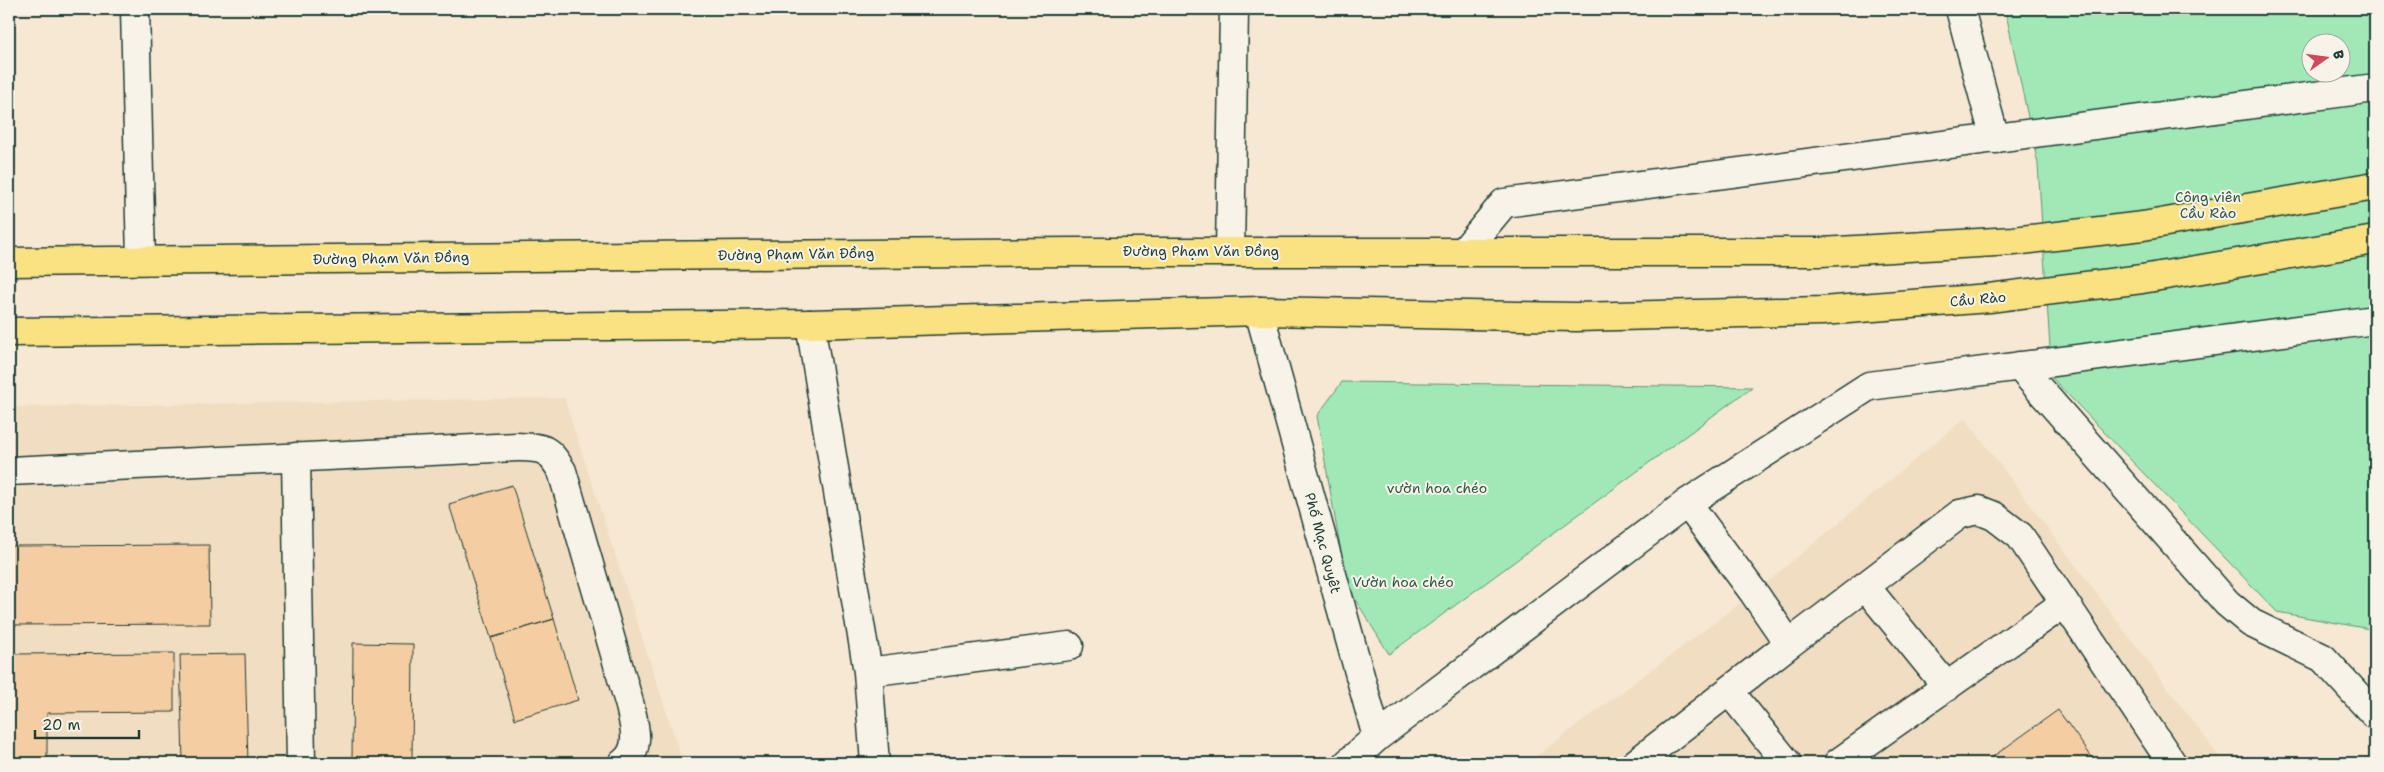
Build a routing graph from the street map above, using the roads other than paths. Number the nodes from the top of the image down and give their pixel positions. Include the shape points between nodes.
1 (135, 9) edge
2 (1234, 9) edge
3 (1960, 9) edge
4 (2375, 88) edge
5 (1995, 138) junction
6 (2375, 186) edge
7 (2375, 240) edge
8 (1465, 250) junction
9 (1230, 252) junction
10 (141, 260) junction
11 (9, 262) edge
12 (1259, 311) junction
13 (2375, 320) edge
14 (810, 324) junction
15 (9, 332) edge
16 (2019, 366) junction
17 (296, 457) junction
18 (9, 471) edge
19 (1687, 503) junction
20 (1865, 586) junction
21 (2065, 603) junction
22 (1789, 644) junction
23 (1068, 646) dead end
24 (868, 672) junction
25 (1947, 687) junction
26 (1729, 690) junction
27 (2375, 715) edge
28 (1377, 737) junction
29 (301, 763) edge
30 (623, 763) edge
31 (875, 763) edge
32 (1348, 763) edge
33 (1636, 763) edge
34 (1787, 763) edge
35 (1838, 763) edge
36 (2172, 763) edge

1 - 10 street
2 - 9 street
3 - 5 street
4 - 5 street
5 - 8 street via 1504,203
6 - 8 main road, Đường Phạm Văn Đồng via 2144,226 2013,241 1821,252
7 - 12 main road, Cầu Rào via 2142,279 1989,298 1822,311 1576,317
8 - 9 main road, Đường Phạm Văn Đồng
9 - 10 main road, Đường Phạm Văn Đồng
10 - 11 main road, Đường Phạm Văn Đồng
12 - 14 main road
12 - 28 street, Phố Mạc Quyêt
13 - 16 street
14 - 15 main road
14 - 24 street
16 - 19 street via 1869,386
16 - 27 street via 2227,603 2251,622 2323,658
17 - 18 street
17 - 29 street
17 - 30 street via 517,447 550,452 562,470 630,706 636,733 635,745
19 - 22 street
19 - 28 street
20 - 21 street via 1960,514 1980,510 1994,516 2020,536
20 - 22 street
20 - 25 street
21 - 25 street
21 - 36 street
22 - 26 street
23 - 24 street
24 - 31 street
25 - 35 street
26 - 33 street
26 - 34 street
28 - 32 street

